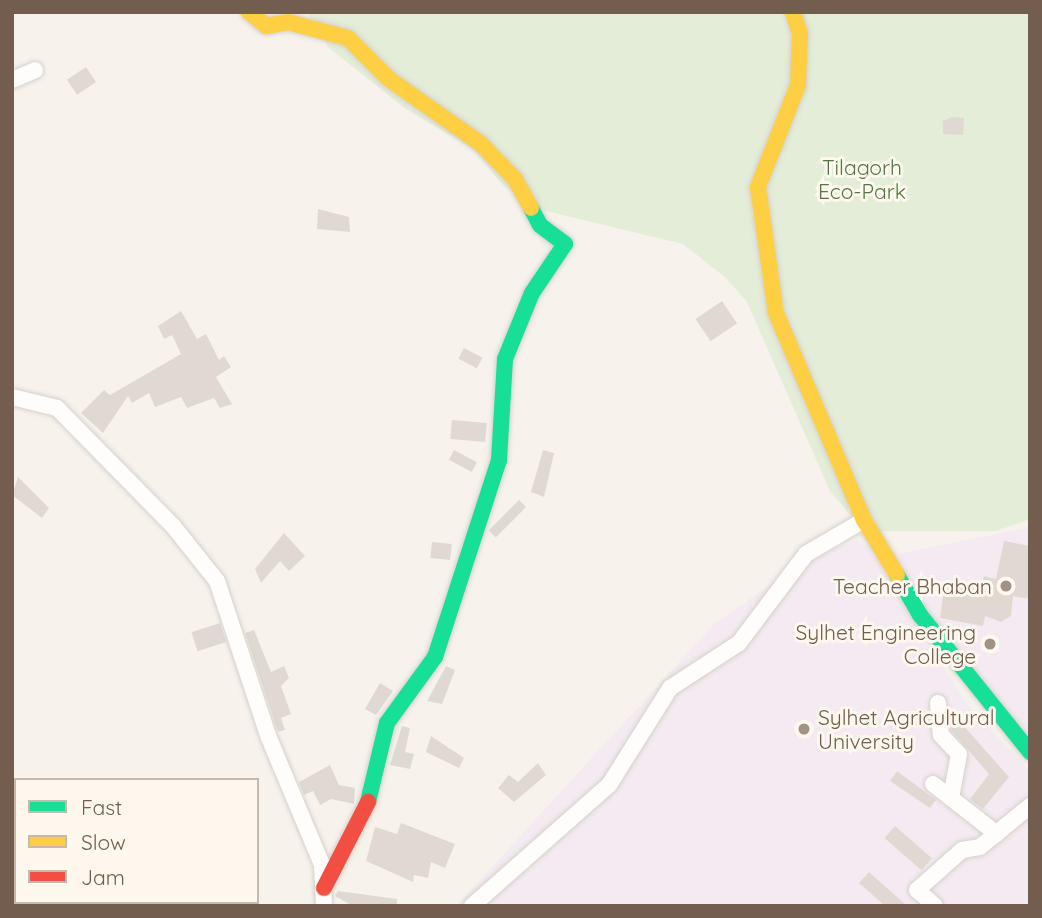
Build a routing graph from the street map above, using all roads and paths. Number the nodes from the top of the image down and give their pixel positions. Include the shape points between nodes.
1 (249, 12) edge
2 (793, 12) edge
3 (35, 70) dead end
4 (12, 80) edge
5 (12, 397) edge
6 (864, 520) junction
7 (938, 703) dead end
8 (1030, 752) edge
9 (933, 784) dead end
10 (951, 798) junction
11 (1030, 806) edge
12 (997, 834) junction
13 (324, 888) junction
14 (324, 906) edge
15 (472, 906) edge
16 (935, 906) edge

1 - 13 street via 266,26 288,22 348,38 389,79 481,144 515,179 540,225 565,244 532,293 505,359 499,460 435,657 387,723 370,776 368,810
2 - 6 street via 800,33 797,85 758,187 767,259 776,313
3 - 4 street
5 - 13 street via 57,408 173,526 217,581 269,738 322,865
6 - 8 street via 920,615
6 - 15 street via 806,554 739,643 670,688 609,785
7 - 10 street via 940,735 959,754
9 - 10 street
10 - 12 street
11 - 12 street
12 - 16 street via 980,847 962,850 917,890
13 - 14 street

